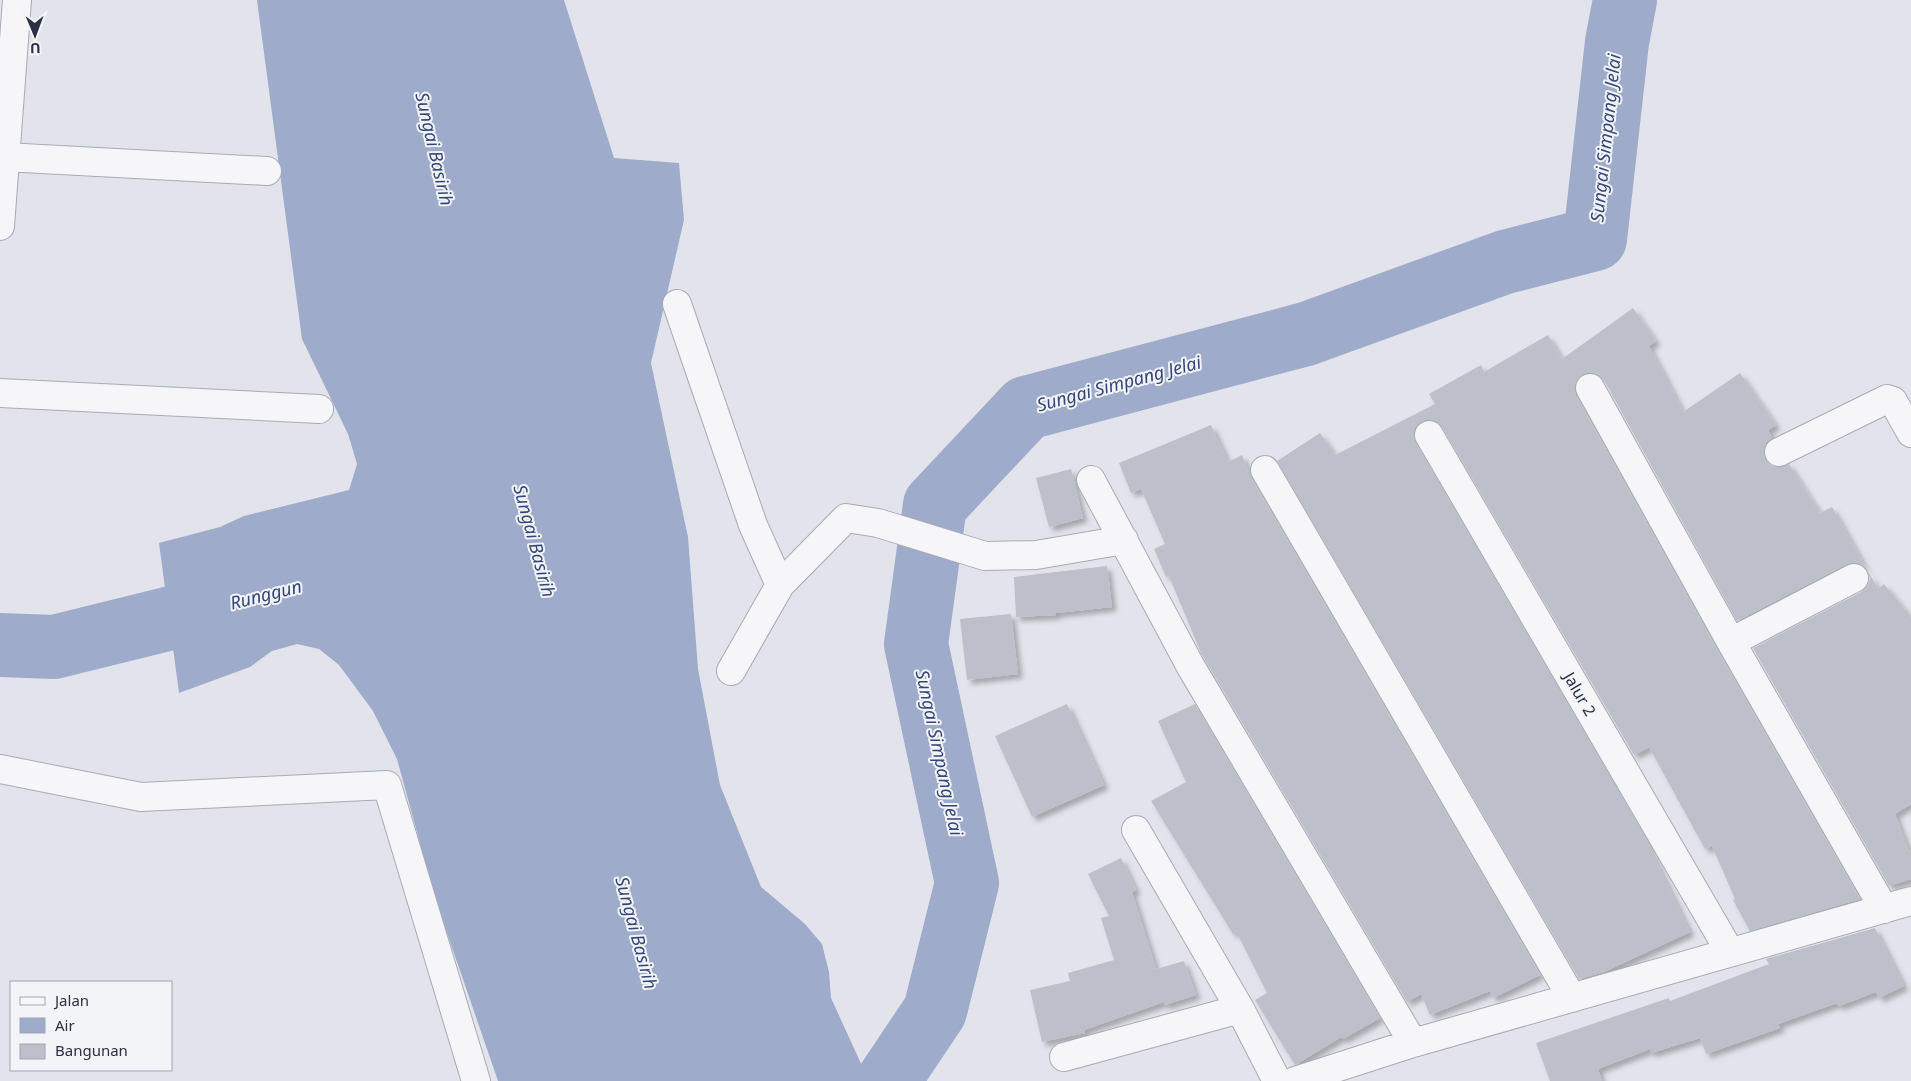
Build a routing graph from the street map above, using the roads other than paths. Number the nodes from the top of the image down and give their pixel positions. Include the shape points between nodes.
1 (16, 0) edge
2 (4, 157) junction
3 (267, 171) dead end
4 (0, 226) edge
5 (677, 304) dead end
6 (1590, 388) dead end
7 (0, 393) edge
8 (319, 409) dead end
9 (1911, 433) edge
10 (1430, 435) dead end
11 (1779, 452) dead end
12 (1265, 470) dead end
13 (1091, 480) dead end
14 (1124, 540) junction
15 (1854, 578) dead end
16 (780, 585) junction
17 (1731, 642) junction
18 (731, 671) dead end
19 (0, 769) edge
20 (1136, 830) dead end
21 (1911, 901) edge
22 (1884, 909) junction
23 (1730, 952) junction
24 (1572, 998) junction
25 (1240, 1009) junction
26 (1413, 1044) junction
27 (1064, 1057) dead end
28 (476, 1081) edge
29 (1277, 1081) edge
30 (1295, 1081) edge

1 - 2 street
2 - 3 street
2 - 4 street
5 - 16 street via 753,525
6 - 17 street
7 - 8 street
9 - 11 street via 1893,401 1887,399
10 - 23 street, Jalur 2
12 - 24 street
13 - 14 street
14 - 16 street via 1036,555 986,556 852,517 843,520
14 - 26 street via 1191,667
15 - 17 street
16 - 18 street
17 - 22 street
19 - 28 street via 141,797 387,785
20 - 25 street
21 - 22 street
22 - 23 street
23 - 24 street
24 - 26 street
25 - 27 street
25 - 29 street
26 - 30 street

